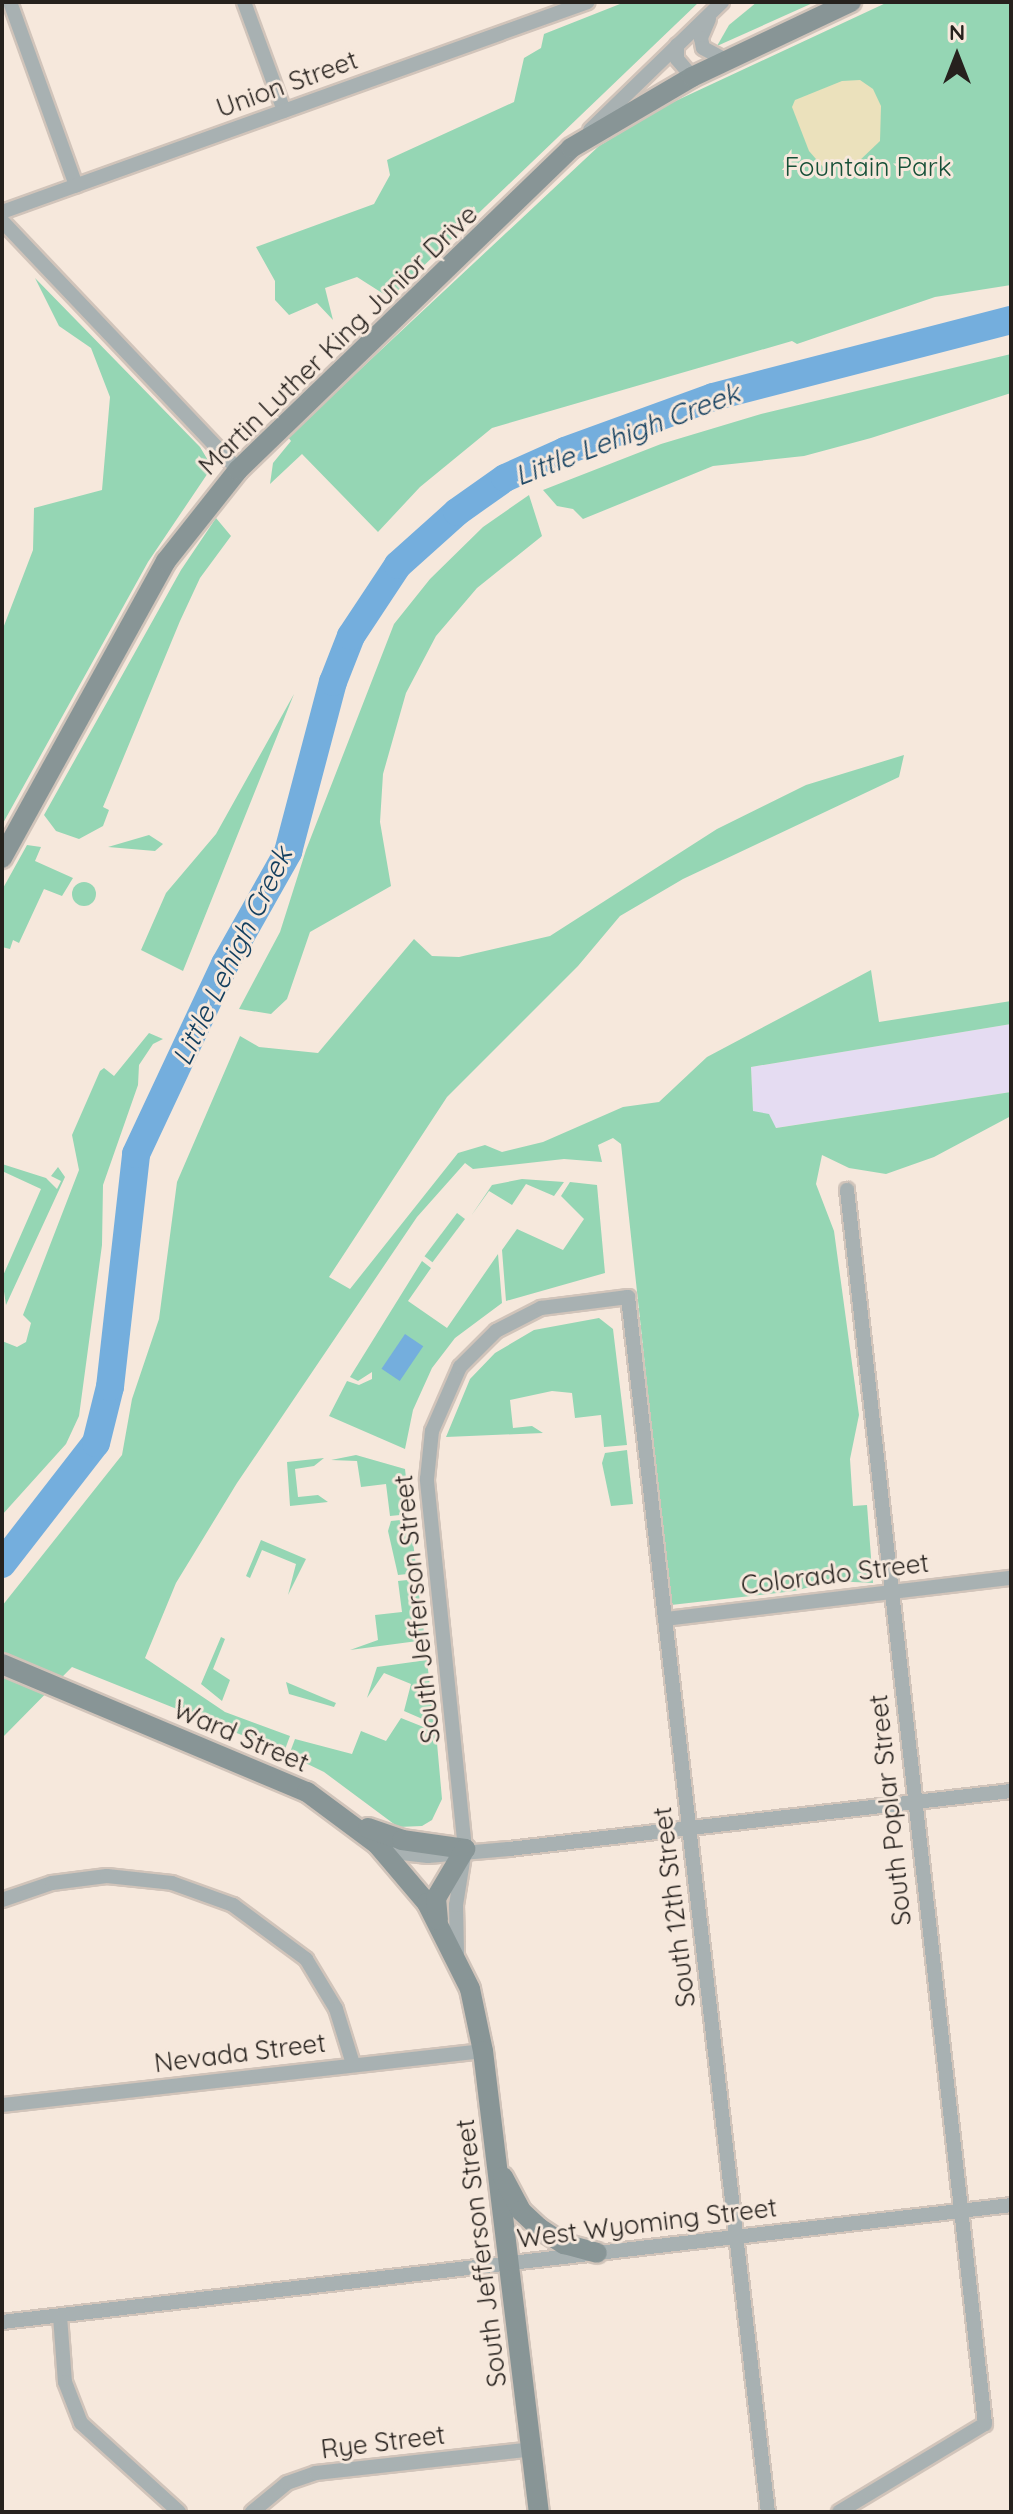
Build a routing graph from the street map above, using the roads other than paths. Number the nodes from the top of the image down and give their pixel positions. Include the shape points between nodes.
1 (10, 2) edge
2 (244, 2) edge
3 (588, 2) edge
4 (851, 2) edge
5 (717, 7) edge
6 (677, 45) junction
7 (726, 60) junction
8 (692, 77) junction
9 (284, 111) junction
10 (571, 148) junction
11 (76, 185) junction
12 (2, 212) edge
13 (2, 221) edge
14 (238, 470) junction
15 (2, 858) edge
16 (847, 1190) dead end
17 (628, 1297) joint
18 (1011, 1578) edge
19 (891, 1591) junction
20 (665, 1619) junction
21 (2, 1664) edge
22 (1011, 1791) edge
23 (913, 1802) junction
24 (344, 1816) junction
25 (689, 1828) junction
26 (465, 1849) junction
27 (384, 1851) junction
28 (2, 1900) edge
29 (427, 1903) joint
30 (439, 1924) junction
31 (459, 1964) junction
32 (483, 2051) junction
33 (353, 2064) junction
34 (2, 2105) edge
35 (497, 2165) junction
36 (1011, 2205) edge
37 (962, 2210) junction
38 (736, 2237) junction
39 (597, 2253) junction
40 (508, 2264) junction
41 (60, 2316) junction
42 (2, 2322) edge
43 (532, 2449) junction
44 (179, 2512) edge
45 (252, 2512) edge
46 (539, 2512) edge
47 (768, 2512) edge
48 (839, 2512) edge

1 - 11 street
2 - 9 street
3 - 9 street, Union Street
4 - 7 main road, Martin Luther King Junior Drive
5 - 6 street
5 - 7 street via 701,38 703,48
6 - 8 street via 677,59
6 - 10 street
7 - 8 main road, Martin Luther King Junior Drive
8 - 10 main road, Martin Luther King Junior Drive
9 - 11 street, Union Street
10 - 14 main road, Martin Luther King Junior Drive
11 - 12 street, Union Street
13 - 14 street
14 - 15 main road, Martin Luther King Junior Drive via 166,561
16 - 19 street, South Poplar Street
17 - 20 street, South 12th Street
17 - 26 street, South Jefferson Street via 569,1302 520,1317 479,1346 438,1407 427,1479
18 - 19 street, Colorado Street
19 - 20 street, Colorado Street
19 - 23 street, South Poplar Street
20 - 25 street, South 12th Street
21 - 24 main road, Ward Street via 256,1768
22 - 23 street
23 - 25 street
23 - 37 street, South Poplar Street
24 - 26 main road via 384,1836
24 - 27 main road, Ward Street
25 - 26 street
25 - 38 street, South 12th Street
26 - 27 street via 428,1856
26 - 30 main road via 436,1898
26 - 31 street, South Jefferson Street via 454,1931
27 - 29 main road, Ward Street
28 - 33 street via 52,1883 107,1876 172,1883 233,1905 306,1959 336,2009
29 - 30 main road, South Jefferson Street
30 - 31 main road, South Jefferson Street
31 - 32 main road, South Jefferson Street
32 - 33 street, Nevada Street
32 - 35 main road, South Jefferson Street
33 - 34 street, Nevada Street
35 - 39 main road via 521,2211 539,2228 564,2244
35 - 40 main road, South Jefferson Street
36 - 37 street, West Wyoming Street
37 - 38 street, West Wyoming Street
37 - 48 street, South Poplar Street via 985,2424
38 - 39 street, West Wyoming Street
38 - 47 street, South 12th Street
39 - 40 street, West Wyoming Street
40 - 41 street, West Wyoming Street
40 - 43 main road, South Jefferson Street
41 - 42 street, West Wyoming Street
41 - 44 street via 65,2382 81,2423
43 - 45 street, Rye Street via 316,2473 287,2483
43 - 46 main road, South Jefferson Street

